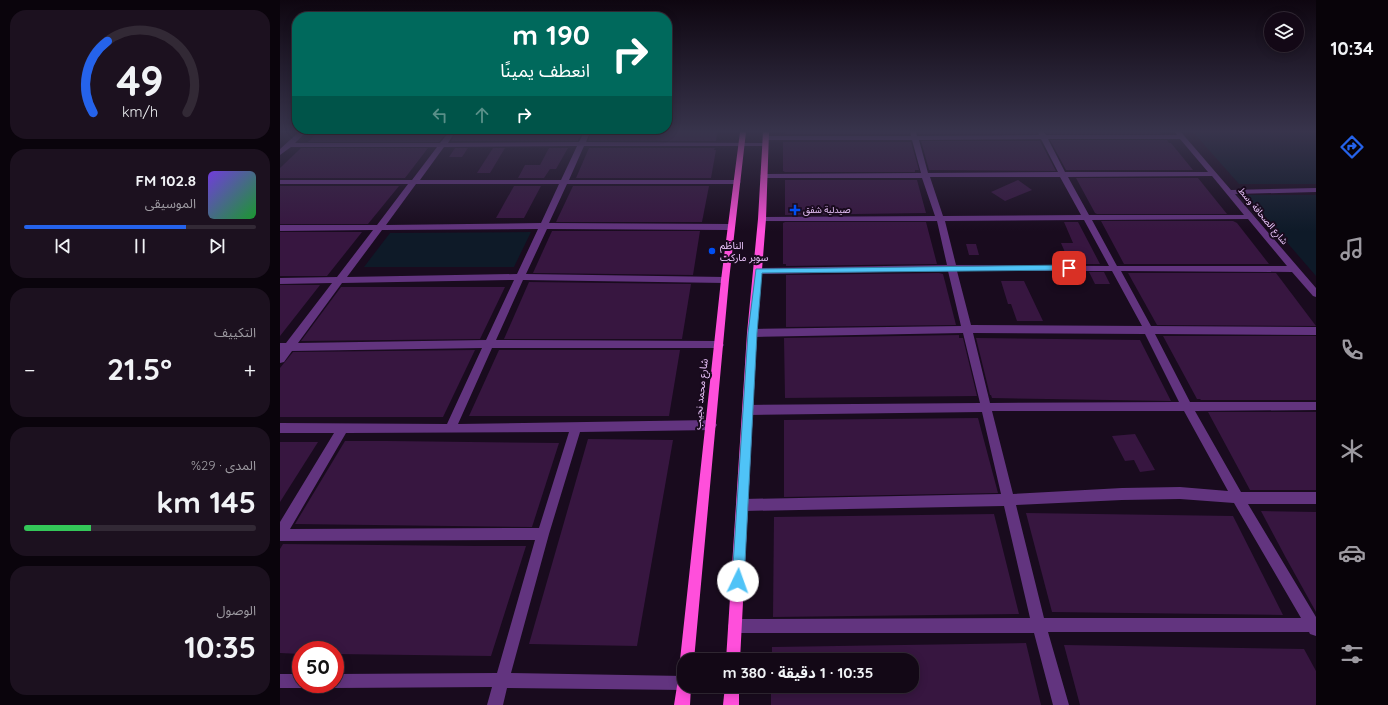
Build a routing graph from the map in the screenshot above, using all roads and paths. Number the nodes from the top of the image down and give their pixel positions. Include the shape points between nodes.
1 (426, 165) edge
2 (572, 165) edge
3 (739, 165) edge
4 (764, 165) edge
5 (922, 165) edge
6 (1058, 165) edge
7 (1205, 165) edge
8 (1213, 174) junction
9 (925, 175) junction
10 (1063, 175) junction
11 (764, 176) junction
12 (280, 182) edge
13 (413, 182) junction
14 (737, 182) junction
15 (564, 183) junction
16 (1316, 190) edge
17 (1230, 192) junction
18 (1086, 217) junction
19 (1251, 217) junction
20 (940, 218) junction
21 (762, 219) junction
22 (544, 226) junction
23 (378, 227) junction
24 (731, 227) junction
25 (280, 228) edge
26 (952, 268) junction
27 (1113, 268) junction
28 (1294, 269) junction
29 (758, 271) junction
30 (521, 277) junction
31 (725, 280) junction
32 (338, 281) junction
33 (280, 282) edge
34 (1316, 294) edge
35 (967, 329) junction
36 (1148, 329) junction
37 (1316, 331) edge
38 (752, 333) junction
39 (489, 344) junction
40 (719, 345) junction
41 (284, 347) edge
42 (280, 359) edge
43 (1316, 406) edge
44 (987, 407) junction
45 (1187, 407) junction
46 (748, 410) junction
47 (711, 425) junction
48 (280, 428) edge
49 (343, 428) junction
50 (576, 428) junction
51 (450, 429) junction
52 (1238, 498) junction
53 (1316, 498) edge
54 (1010, 500) junction
55 (743, 506) junction
56 (543, 534) junction
57 (280, 535) edge
58 (1039, 625) junction
59 (735, 626) junction
60 (1315, 627) edge
61 (688, 653) edge
62 (733, 653) edge
63 (502, 680) junction
64 (280, 681) edge
65 (292, 681) edge
66 (344, 681) edge
67 (677, 682) edge
68 (683, 693) edge
69 (732, 693) edge
70 (495, 705) edge
71 (682, 705) edge
72 (731, 705) edge
73 (1061, 705) edge

1 - 13 street
2 - 15 street
3 - 14 main road, شارع محمد نجيب
4 - 11 main road
5 - 9 street
6 - 10 street
7 - 8 street, شارع الصحافة وسط
8 - 10 street
8 - 17 street, شارع الصحافة وسط
9 - 10 street
9 - 11 street
9 - 20 street
10 - 18 street
11 - 21 main road
12 - 13 street
13 - 15 street
13 - 23 street
14 - 15 street
14 - 24 main road, شارع محمد نجيب
15 - 22 street
16 - 17 street
17 - 19 street, شارع الصحافة وسط
18 - 19 street
18 - 20 street
18 - 27 street
19 - 28 street, شارع الصحافة وسط
20 - 21 street
20 - 26 street
21 - 29 main road
22 - 23 street
22 - 24 street
22 - 30 street
23 - 25 street
23 - 32 street
24 - 31 main road, شارع محمد نجيب
26 - 27 street
26 - 29 street
26 - 35 street
27 - 28 street
27 - 36 street
28 - 34 street, شارع الصحافة وسط
29 - 38 main road
30 - 31 street
30 - 32 street
30 - 39 street
31 - 40 main road, شارع محمد نجيب
32 - 33 street
32 - 41 street
35 - 36 street
35 - 38 street
35 - 44 street
36 - 37 street
36 - 45 street
38 - 46 main road
39 - 40 street
39 - 41 street
39 - 51 street
40 - 47 main road, شارع محمد نجيب
41 - 42 street
43 - 45 street
44 - 45 street
44 - 46 street
44 - 54 street
45 - 52 street
46 - 55 main road
47 - 50 street
47 - 61 main road, شارع محمد نجيب
48 - 49 street
49 - 51 street
49 - 57 street
50 - 51 street
50 - 56 street
52 - 53 street
52 - 54 street via 1180,493
52 - 60 street
54 - 55 street
54 - 58 street
55 - 59 main road
56 - 57 street
56 - 63 street
58 - 59 street
58 - 60 street
58 - 73 street
59 - 62 main road
63 - 66 street
63 - 67 street
63 - 70 street
64 - 65 street
68 - 71 main road
69 - 72 main road

